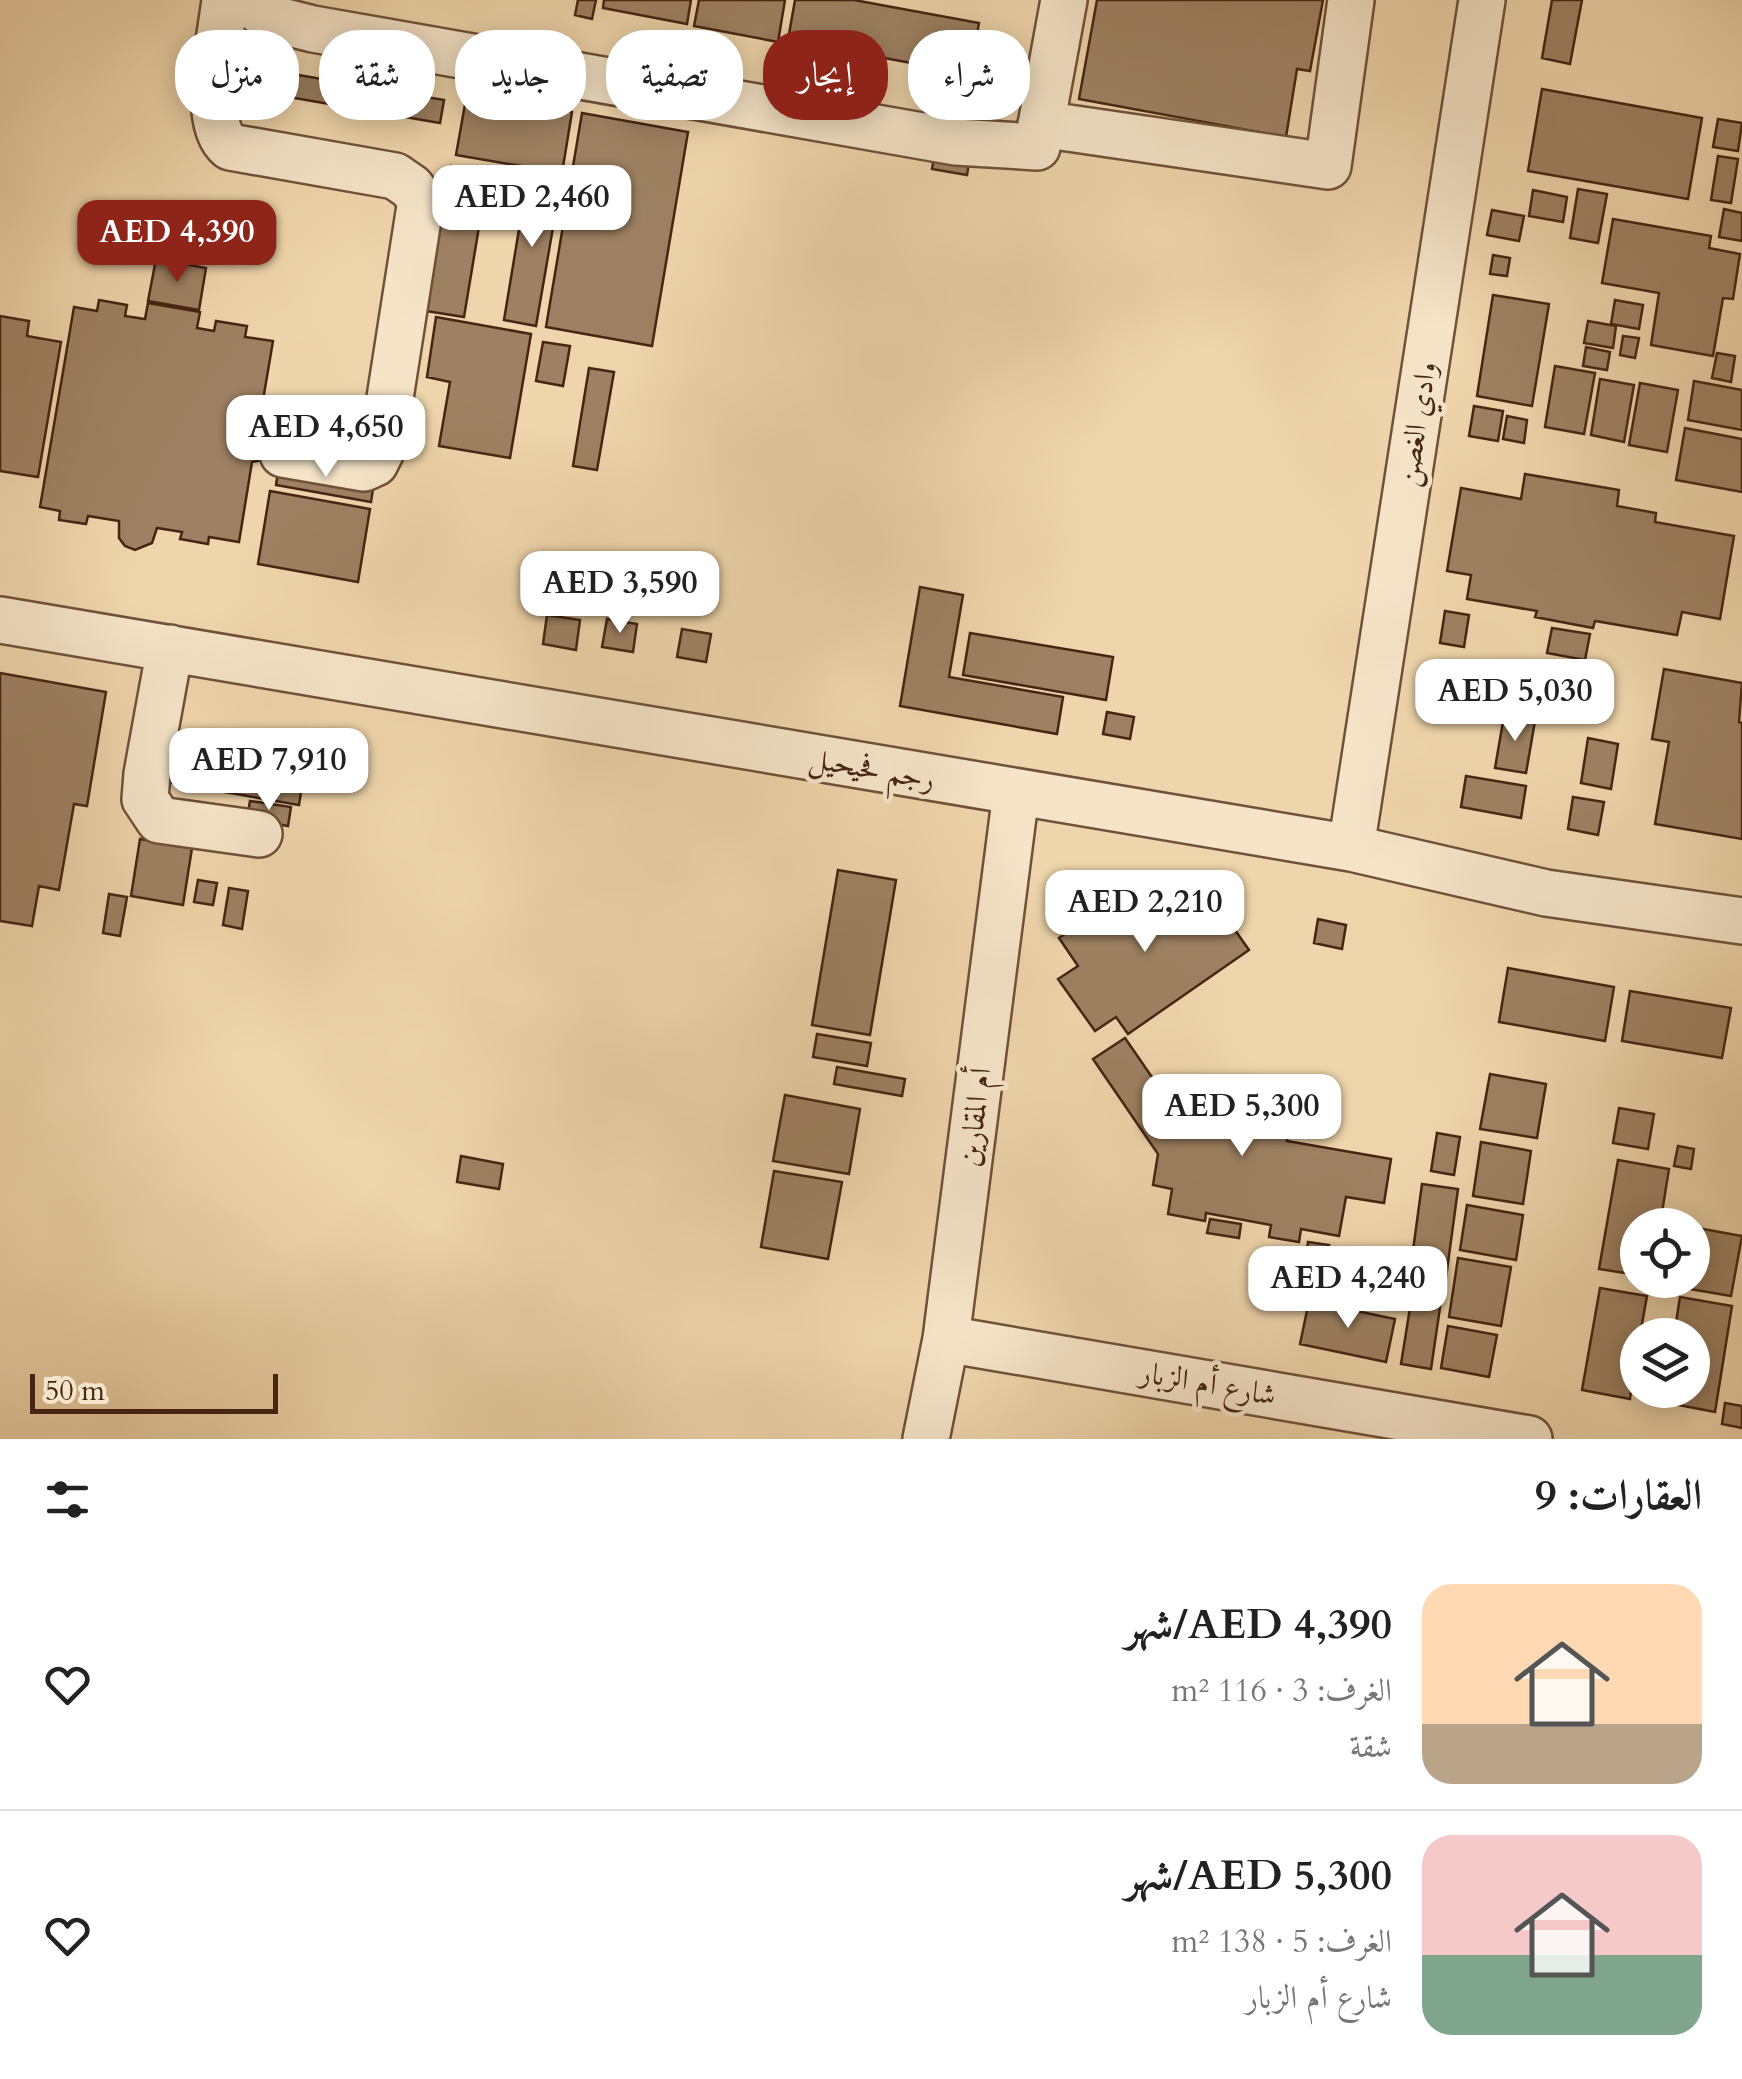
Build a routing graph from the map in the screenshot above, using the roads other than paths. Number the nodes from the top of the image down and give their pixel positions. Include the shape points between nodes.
1 (225, 0) edge
2 (246, 0) edge
3 (1064, 0) edge
4 (1351, 0) edge
5 (1482, 0) edge
6 (314, 14) edge
7 (1041, 124) junction
8 (283, 454) dead end
9 (0, 620) edge
10 (170, 648) junction
11 (1016, 793) junction
12 (259, 834) dead end
13 (1351, 848) junction
14 (1742, 921) edge
15 (946, 1339) junction
16 (926, 1439) edge
17 (1529, 1439) edge

1 - 8 street via 213,117 221,140 230,147 395,176 421,200 375,462 364,468
2 - 6 street via 269,18
3 - 7 street
4 - 7 street via 1328,166
5 - 13 street, وادي الغصن
6 - 7 street via 956,142 1037,147
9 - 10 street, رجم فحيحيل
10 - 11 street, رجم فحيحيل
10 - 12 street via 145,798 159,820
11 - 13 street, رجم فحيحيل
11 - 15 street, أم المقارين
13 - 14 street, رجم فحيحيل via 1546,893
15 - 16 street, أم المقارين
15 - 17 street, شارع أم الزبار

